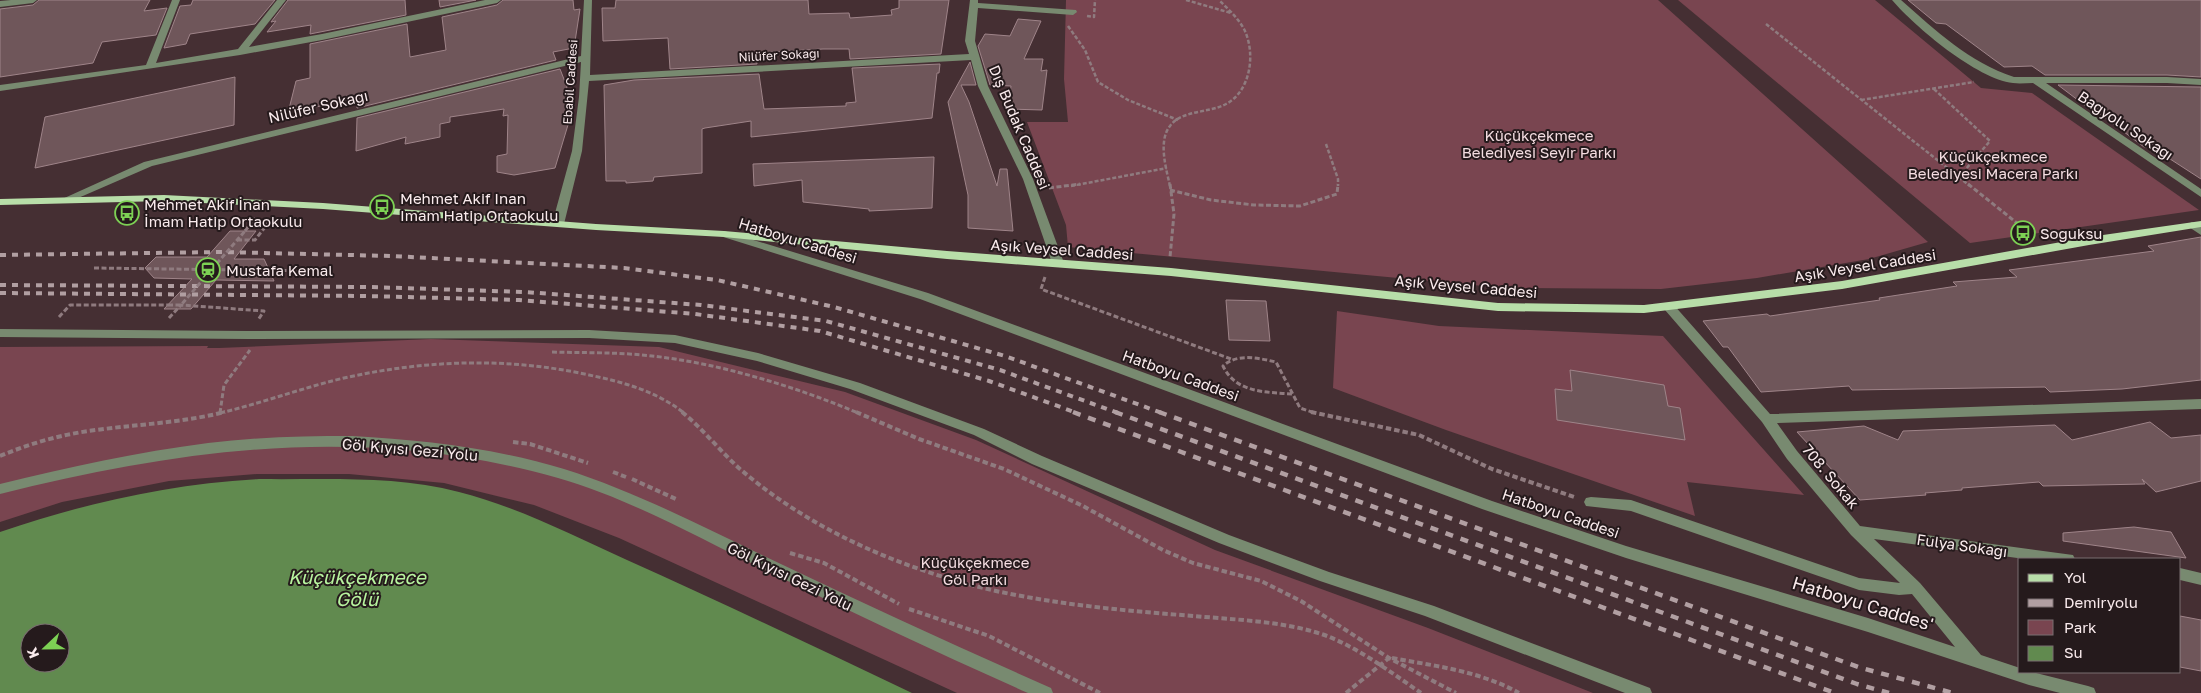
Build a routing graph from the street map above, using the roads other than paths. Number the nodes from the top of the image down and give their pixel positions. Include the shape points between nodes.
1 (33, 0) edge
2 (176, 0) edge
3 (282, 0) edge
4 (497, 0) edge
5 (588, 0) edge
6 (1896, 0) edge
7 (974, 2) edge
8 (0, 4) edge
9 (1073, 12) road end
10 (240, 52) junction
11 (974, 57) junction
12 (584, 58) junction
13 (150, 67) junction
14 (584, 78) junction
15 (2035, 80) junction
16 (2201, 82) edge
17 (0, 88) edge
18 (2201, 194) edge
19 (65, 200) junction
20 (0, 202) edge
21 (558, 224) junction
22 (2198, 227) edge
23 (724, 234) junction
24 (1058, 264) junction
25 (1669, 307) junction
26 (0, 333) edge
27 (2201, 404) edge
28 (1767, 419) junction
29 (0, 489) edge
30 (1591, 502) road end
31 (1856, 531) junction
32 (1626, 552) joint
33 (2060, 558) edge
34 (2181, 574) edge
35 (2201, 579) edge
36 (1915, 587) junction
37 (1976, 660) junction
38 (1045, 693) edge
39 (1644, 693) edge
40 (2088, 693) edge

1 - 8 street
2 - 13 street
3 - 10 street
4 - 10 street
5 - 12 street, Ebabil Caddesi
6 - 15 street via 1961,56 1991,74 2013,80
7 - 9 street
7 - 11 street, Dış Budak Caddesi via 970,41
10 - 13 street
11 - 14 street, Nilüfer Sokağı
11 - 24 street, Dış Budak Caddesi via 983,86 1031,189
12 - 14 street, Ebabil Caddesi
12 - 19 street, Nilüfer Sokağı via 148,164
13 - 17 street
14 - 21 street, Ebabil Caddesi via 577,151
15 - 16 street
15 - 18 street, Bağyolu Sokağı
19 - 20 main road, Aşık Veysel Caddesi
19 - 21 main road, Aşık Veysel Caddesi via 164,198 268,203
21 - 23 main road, Aşık Veysel Caddesi
22 - 25 main road, Aşık Veysel Caddesi via 2047,249 1842,285
23 - 24 main road, Aşık Veysel Caddesi
23 - 32 street, Hatboyu Caddesi via 924,296 1477,502
24 - 25 main road, Aşık Veysel Caddesi via 1170,272 1498,307 1644,310
25 - 28 street, 708. Sokak
26 - 39 street via 589,334 675,339 758,357 855,386 980,432 1037,460 1224,538
27 - 28 street
28 - 31 street, 708. Sokak via 1792,455
29 - 38 street, Göl Kıyısı Gezi Yolu via 65,472 183,450 275,442 370,442 469,452 561,474 650,507 884,622
30 - 36 street via 1631,506 1860,584 1898,589
31 - 33 street, Fulya Sokağı
31 - 36 street, 708. Sokak
32 - 37 street, Hatboyu Caddes'
34 - 35 street
36 - 37 street, 708. Sokak
37 - 40 street, Hatboyu Caddes'

